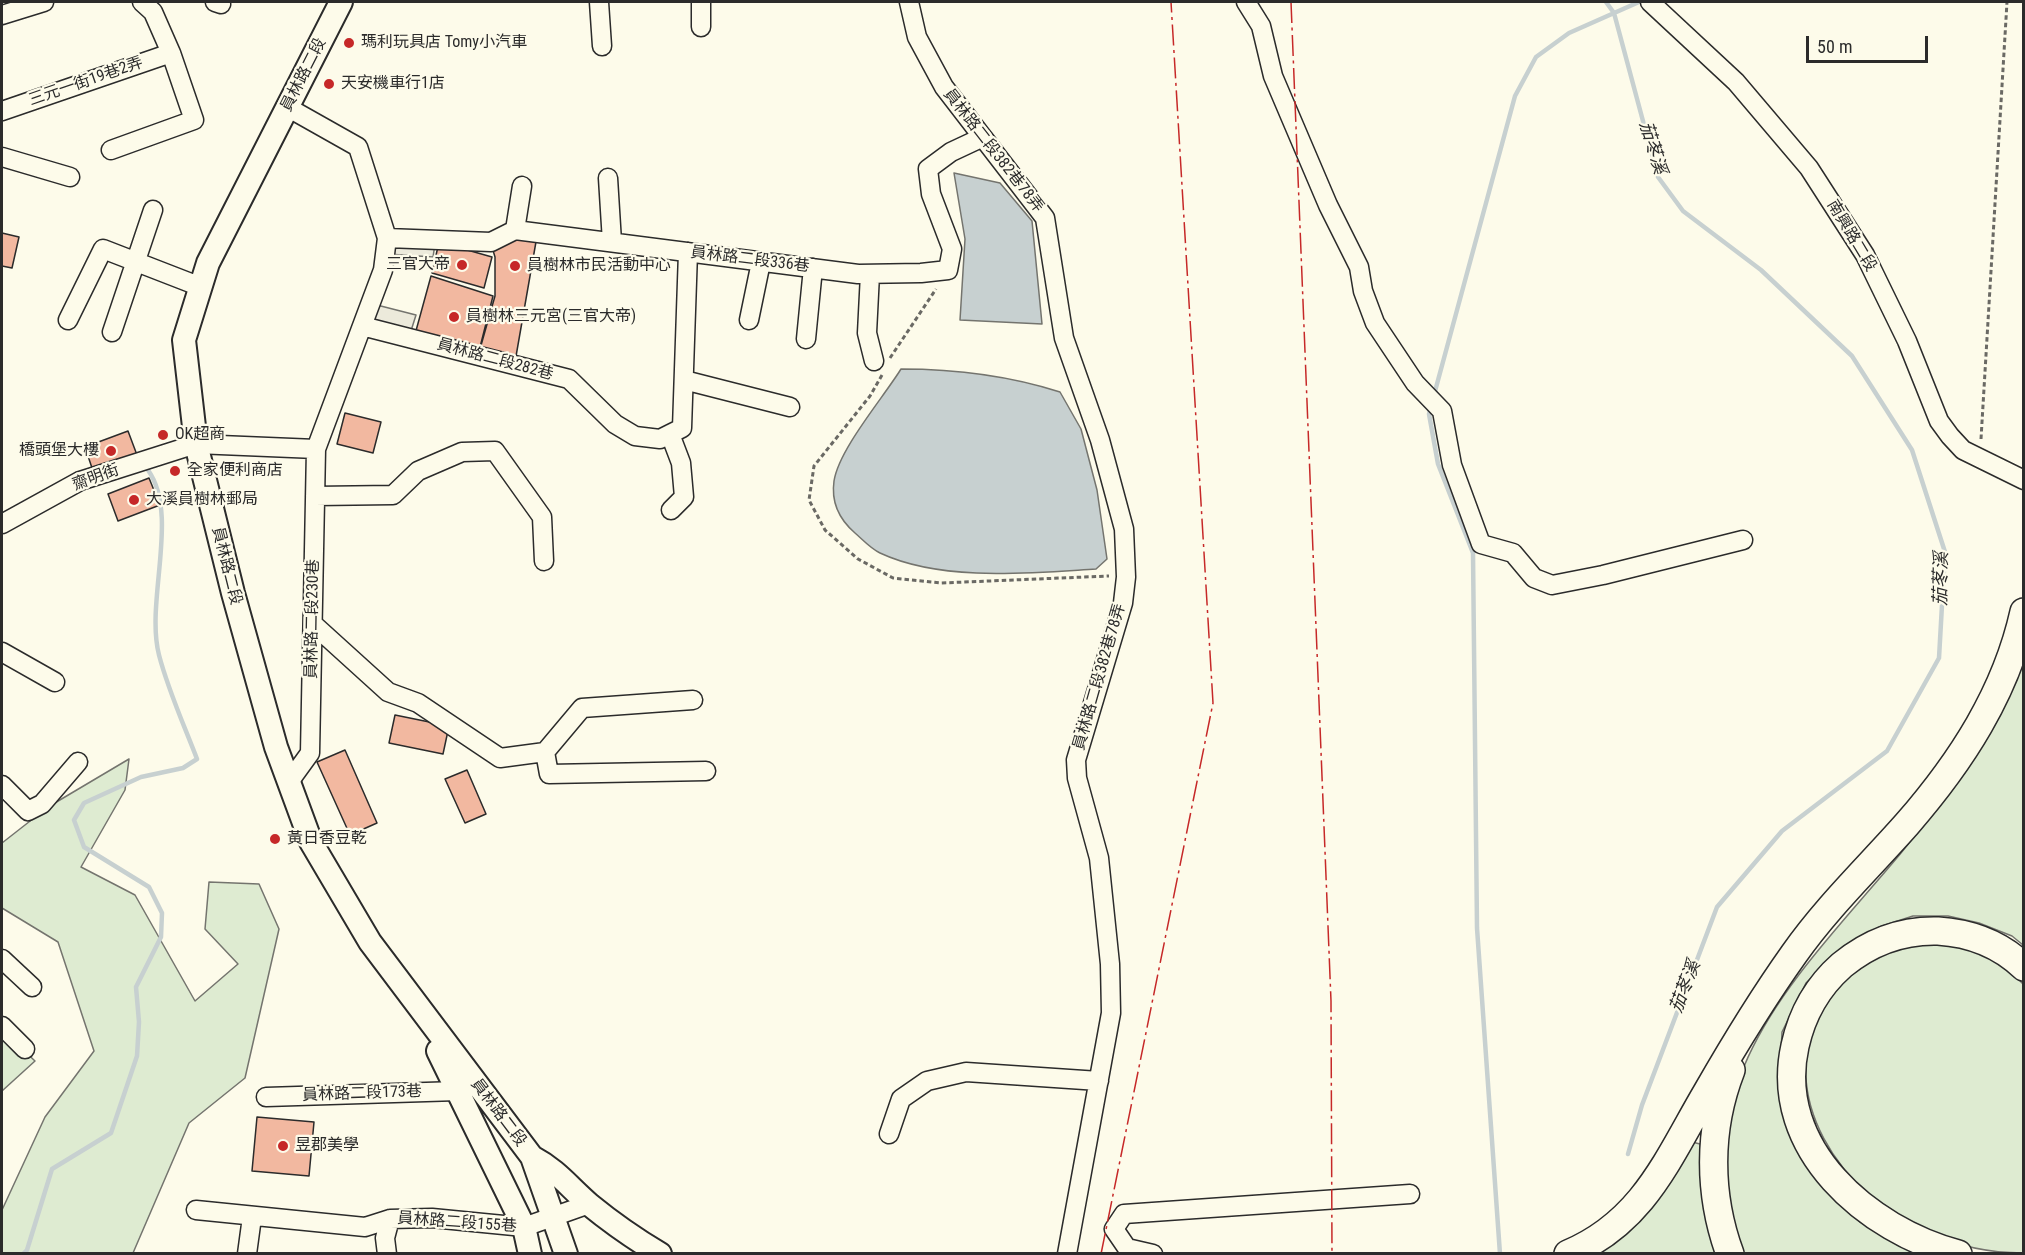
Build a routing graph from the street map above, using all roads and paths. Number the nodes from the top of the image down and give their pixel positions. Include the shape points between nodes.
1 (44, 2) edge
2 (142, 2) edge
3 (341, 2) edge
4 (599, 2) edge
5 (701, 2) edge
6 (909, 2) edge
7 (1248, 2) edge
8 (1650, 2) edge
9 (2007, 2) edge
10 (2, 15) edge
11 (701, 27) dead end
12 (602, 46) dead end
13 (171, 53) junction
14 (287, 107) junction
15 (2, 111) edge
16 (983, 137) junction
17 (111, 150) dead end
18 (2, 157) edge
19 (70, 177) dead end
20 (608, 178) dead end
21 (522, 186) dead end
22 (153, 210) dead end
23 (515, 230) junction
24 (387, 238) junction
25 (612, 242) junction
26 (688, 252) junction
27 (135, 260) junction
28 (762, 262) junction
29 (813, 268) junction
30 (948, 270) junction
31 (870, 274) junction
32 (201, 287) junction
33 (68, 320) dead end
34 (749, 320) dead end
35 (362, 326) junction
36 (112, 332) dead end
37 (806, 339) dead end
38 (874, 361) dead end
39 (684, 380) junction
40 (790, 407) dead end
41 (670, 434) junction
42 (196, 444) junction
43 (316, 448) junction
44 (1980, 459) junction
45 (2024, 480) edge
46 (315, 496) junction
47 (671, 510) dead end
48 (2, 521) edge
49 (1743, 540) dead end
50 (544, 561) dead end
51 (1126, 577) junction
52 (2024, 612) edge
53 (313, 624) junction
54 (2, 652) edge
55 (55, 682) dead end
56 (693, 700) dead end
57 (545, 752) junction
58 (78, 762) dead end
59 (706, 771) dead end
60 (289, 782) junction
61 (2, 785) edge
62 (2, 959) edge
63 (2024, 967) edge
64 (404, 986) junction
65 (32, 987) dead end
66 (1753, 1013) junction
67 (2, 1026) edge
68 (25, 1049) dead end
69 (1099, 1081) junction
70 (458, 1090) junction
71 (266, 1097) dead end
72 (889, 1134) dead end
73 (532, 1157) junction
74 (1410, 1194) dead end
75 (589, 1204) junction
76 (196, 1210) dead end
77 (555, 1216) junction
78 (252, 1217) junction
79 (390, 1219) junction
80 (524, 1227) junction
81 (247, 1254) edge
82 (387, 1254) edge
83 (530, 1254) edge
84 (566, 1254) edge
85 (660, 1254) edge
86 (1067, 1254) edge
87 (1153, 1254) edge
88 (1568, 1254) edge
89 (1730, 1254) edge
90 (1958, 1254) edge

1 - 10 street
2 - 13 street via 153,12
3 - 14 main road, 員林路二段
4 - 12 street
5 - 11 street
6 - 16 street, 員林路二段382巷78弄 via 916,37 929,62
7 - 49 street via 1261,26 1273,76 1359,267 1375,323 1415,383 1442,411 1452,465 1481,544 1513,553 1534,578 1552,585
8 - 44 street, 南興路二段 via 1736,82 1809,168 1865,255 1907,341 1939,421 1963,450
9 - 44 path
13 - 15 street, 三元一街19巷2弄
13 - 17 street via 194,120
14 - 24 street via 358,147
14 - 32 main road, 員林路二段 via 208,263
16 - 30 street via 951,152 928,169 931,194 952,249
16 - 51 street, 員林路二段382巷78弄 via 1045,218 1064,338 1100,440 1124,529
18 - 19 street
20 - 25 street
21 - 23 street
22 - 27 street
23 - 24 street via 491,242
23 - 25 street, 員林路二段336巷
24 - 35 street via 383,270
25 - 26 street, 員林路二段336巷
26 - 28 street, 員林路二段336巷
26 - 39 street
27 - 32 street
27 - 33 street via 103,249
27 - 36 street
28 - 29 street, 員林路二段336巷
28 - 34 street
29 - 31 street, 員林路二段336巷
29 - 37 street
30 - 31 street, 員林路二段336巷
30 - 51 path via 870,396 814,466 808,501 825,530 858,559 893,578 941,583
31 - 38 street via 867,333
32 - 42 main road, 員林路二段 via 184,340
35 - 41 street, 員林路二段282巷 via 568,380 615,424 635,436 660,439
35 - 43 street
39 - 40 street
39 - 41 street via 682,428
41 - 47 street via 681,464 684,497
42 - 43 street
42 - 48 street, 齋明街 via 80,482
42 - 60 main road, 員林路二段 via 236,604
43 - 46 street, 員林路二段230巷
44 - 45 street, 南興路二段
46 - 50 street via 393,495 418,471 462,452 495,451 542,517
46 - 53 street, 員林路二段230巷
51 - 69 street, 員林路二段382巷78弄 via 1112,644 1076,760 1077,778 1099,858 1110,964 1111,1013
52 - 66 highway via 2004,675 1964,751 1907,824 1795,951
53 - 57 street via 388,692 418,703 500,758
53 - 60 street, 員林路二段230巷 via 310,753
54 - 55 street
56 - 57 street via 582,708
57 - 59 street via 549,774
58 - 61 street via 42,804 28,811
60 - 64 main road, 員林路二段 via 311,842 370,942
62 - 65 street
63 - 90 highway via 1990,943 1954,932 1918,931 1883,939 1856,953 1830,976 1812,999 1798,1031 1793,1090 1798,1118 1827,1172 1852,1198 1900,1233
64 - 70 main road, 員林路二段
64 - 73 main road, 員林路二段
66 - 88 highway via 1680,1143 1639,1204 1601,1237
66 - 89 highway via 1723,1091 1713,1153 1714,1194
67 - 68 street
69 - 72 street via 966,1072 927,1082 901,1099
69 - 86 street, 員林路二段382巷78弄
70 - 71 street, 員林路二段173巷
70 - 80 main road, 員林路二段
73 - 75 main road via 553,1168
73 - 77 main road, 員林路二段
74 - 87 street via 1124,1214 1114,1229 1127,1248
75 - 77 street, 員林路二段155巷
75 - 85 main road
76 - 78 street, 員林路二段155巷
77 - 80 street, 員林路二段155巷
77 - 84 main road, 員林路二段
78 - 79 street, 員林路二段155巷 via 365,1227
78 - 81 street
79 - 80 street, 員林路二段155巷 via 432,1218
79 - 82 street via 385,1238
80 - 83 main road, 員林路二段

